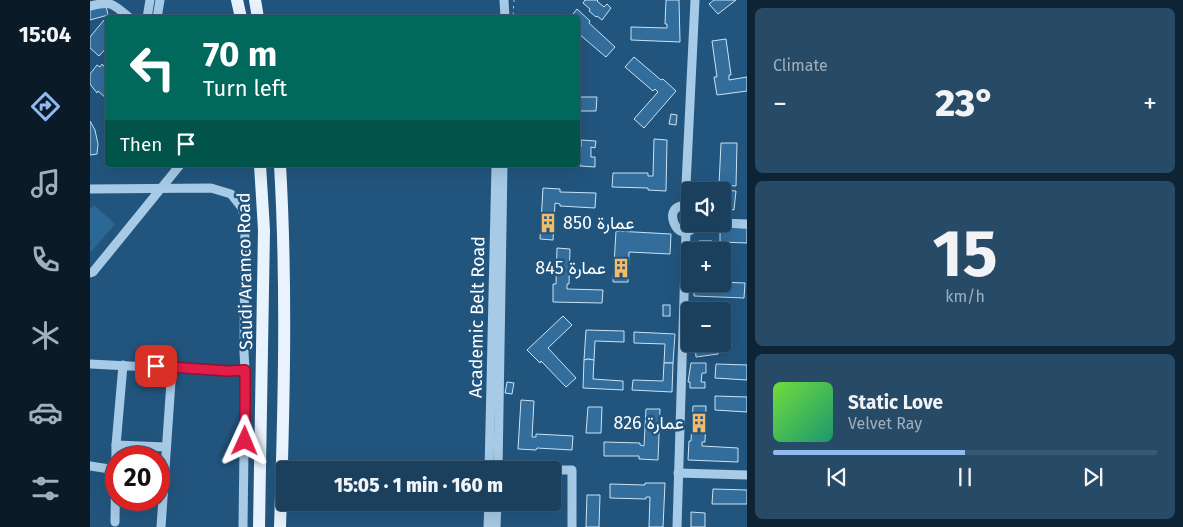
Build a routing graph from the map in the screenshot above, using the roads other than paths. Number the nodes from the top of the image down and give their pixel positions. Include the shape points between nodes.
1 (150, 0) edge
2 (160, 0) edge
3 (237, 0) edge
4 (254, 0) edge
5 (499, 0) edge
6 (504, 0) edge
7 (695, 0) edge
8 (90, 6) edge
9 (126, 15) edge
10 (148, 15) edge
11 (158, 15) edge
12 (240, 15) edge
13 (257, 15) edge
14 (500, 15) edge
15 (505, 15) edge
16 (178, 167) edge
17 (260, 167) edge
18 (280, 167) edge
19 (496, 167) edge
20 (502, 167) edge
21 (688, 182) edge
22 (162, 188) junction
23 (90, 189) edge
24 (681, 207) edge
25 (747, 224) edge
26 (731, 225) edge
27 (681, 230) edge
28 (686, 232) edge
29 (90, 273) edge
30 (90, 364) edge
31 (123, 364) junction
32 (172, 367) junction
33 (245, 370) junction
34 (116, 445) joint
35 (141, 446) edge
36 (166, 446) edge
37 (489, 461) edge
38 (498, 461) edge
39 (90, 466) edge
40 (105, 468) edge
41 (561, 470) edge
42 (678, 473) junction
43 (747, 475) edge
44 (115, 511) edge
45 (162, 511) edge
46 (489, 511) edge
47 (497, 511) edge
48 (115, 522) dead end
49 (161, 527) edge
50 (243, 527) edge
51 (259, 527) edge
52 (280, 527) edge
53 (488, 527) edge
54 (496, 527) edge
55 (572, 527) edge
56 (677, 527) edge

1 - 10 street
2 - 11 street
3 - 12 main road
4 - 13 main road
5 - 14 street
6 - 15 street
7 - 21 street
8 - 9 street via 107,2
16 - 22 street
17 - 51 main road, Saudi Aramco Road via 264,230
18 - 52 main road via 284,220 285,361
19 - 37 street, Academic Belt Road
20 - 38 street, Academic Belt Road
22 - 23 street
22 - 29 street
22 - 33 street via 220,190 231,194 242,208 245,219
24 - 27 street via 674,212 672,219
25 - 26 street
28 - 42 street
30 - 31 street
31 - 32 street
31 - 34 street
32 - 33 street
32 - 36 street
33 - 50 street
34 - 35 street
39 - 40 street
41 - 55 street via 572,470
42 - 43 street
42 - 56 street
44 - 48 street
45 - 49 street
46 - 53 street
47 - 54 street

